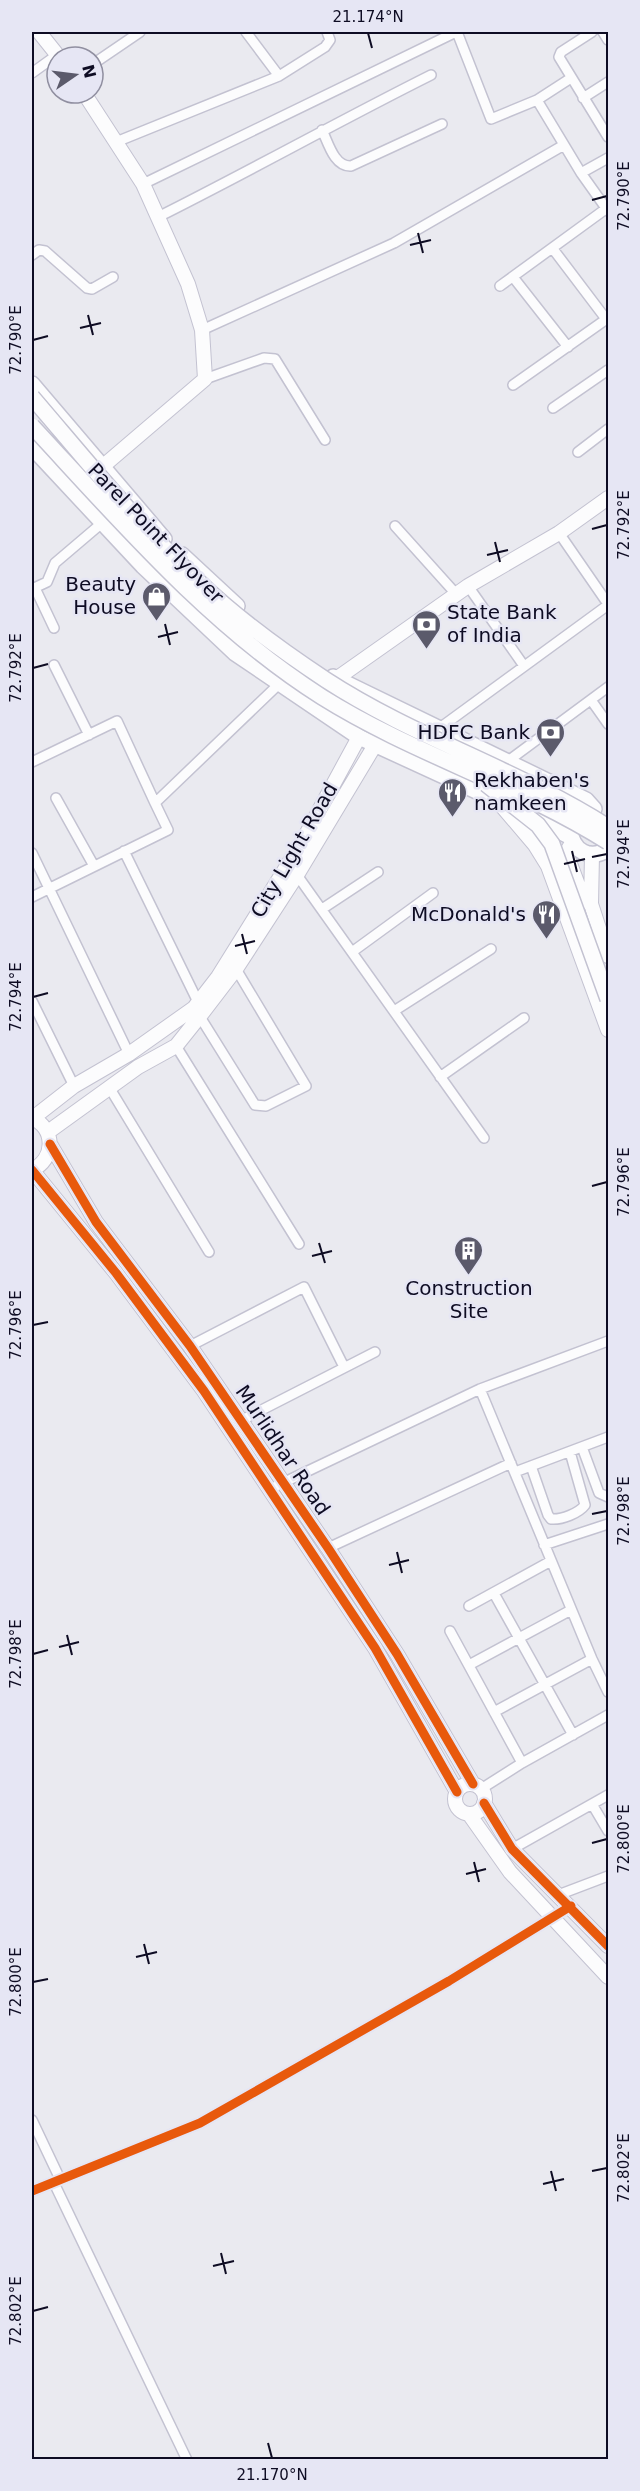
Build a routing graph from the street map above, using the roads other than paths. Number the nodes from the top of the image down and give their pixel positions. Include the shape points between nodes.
1 (39, 32) edge
2 (140, 32) edge
3 (246, 32) edge
4 (327, 32) edge
5 (456, 32) edge
6 (592, 32) edge
7 (603, 32) edge
8 (442, 34) edge
9 (609, 40) edge
10 (49, 45) edge
11 (105, 56) edge
12 (45, 64) edge
13 (32, 73) edge
14 (431, 75) dead end
15 (279, 76) junction
16 (571, 78) junction
17 (609, 82) edge
18 (583, 98) junction
19 (537, 100) junction
20 (92, 105) edge
21 (442, 124) dead end
22 (322, 130) junction
23 (609, 137) edge
24 (116, 142) junction
25 (564, 145) junction
26 (609, 158) edge
27 (581, 173) junction
28 (143, 184) junction
29 (608, 209) edge
30 (158, 217) junction
31 (553, 249) junction
32 (32, 255) edge
33 (113, 277) dead end
34 (513, 277) junction
35 (501, 286) dead end
36 (607, 319) edge
37 (202, 330) junction
38 (568, 347) junction
39 (609, 370) edge
40 (205, 379) junction
41 (32, 384) edge
42 (513, 385) dead end
43 (32, 398) edge
44 (553, 408) dead end
45 (32, 426) edge
46 (609, 429) edge
47 (325, 440) dead end
48 (32, 447) edge
49 (578, 452) dead end
50 (103, 466) junction
51 (74, 492) junction
52 (609, 498) edge
53 (102, 523) junction
54 (394, 526) dead end
55 (559, 533) junction
56 (33, 588) edge
57 (462, 590) junction
58 (609, 604) edge
59 (54, 628) dead end
60 (54, 665) dead end
61 (524, 666) junction
62 (336, 679) junction
63 (279, 684) junction
64 (609, 687) edge
65 (591, 700) junction
66 (387, 704) junction
67 (609, 724) edge
68 (437, 730) junction
69 (88, 735) junction
70 (359, 737) junction
71 (375, 744) junction
72 (501, 758) junction
73 (32, 762) edge
74 (465, 768) junction
75 (56, 798) dead end
76 (495, 799) junction
77 (155, 803) junction
78 (601, 812) edge
79 (609, 827) edge
80 (572, 839) junction
81 (609, 842) edge
82 (124, 851) junction
83 (32, 853) edge
84 (598, 853) edge
85 (94, 866) junction
86 (609, 867) edge
87 (378, 872) dead end
88 (297, 875) junction
89 (49, 888) junction
90 (433, 893) dead end
91 (32, 897) edge
92 (592, 908) junction
93 (322, 909) junction
94 (491, 949) dead end
95 (352, 952) junction
96 (609, 956) edge
97 (236, 969) junction
98 (609, 999) edge
99 (32, 1001) edge
100 (197, 1009) junction
101 (394, 1011) junction
102 (524, 1018) dead end
103 (609, 1030) edge
104 (176, 1046) junction
105 (129, 1054) junction
106 (440, 1077) junction
107 (74, 1086) junction
108 (109, 1087) junction
109 (32, 1118) edge
110 (49, 1138) junction
111 (484, 1138) dead end
112 (32, 1170) edge
113 (299, 1244) dead end
114 (209, 1252) dead end
115 (609, 1341) edge
116 (190, 1346) junction
117 (375, 1352) dead end
118 (344, 1367) junction
119 (480, 1389) junction
120 (242, 1420) junction
121 (609, 1437) edge
122 (582, 1447) junction
123 (570, 1452) junction
124 (531, 1466) junction
125 (513, 1467) junction
126 (284, 1483) junction
127 (268, 1490) junction
128 (609, 1497) edge
129 (609, 1524) edge
130 (544, 1545) junction
131 (328, 1548) junction
132 (551, 1561) junction
133 (496, 1597) dead end
134 (469, 1606) dead end
135 (571, 1610) junction
136 (450, 1631) dead end
137 (519, 1638) junction
138 (592, 1659) junction
139 (469, 1665) junction
140 (545, 1685) junction
141 (609, 1692) edge
142 (494, 1712) junction
143 (608, 1716) edge
144 (573, 1735) junction
145 (522, 1763) junction
146 (457, 1792) junction
147 (479, 1792) junction
148 (609, 1795) edge
149 (592, 1804) junction
150 (469, 1814) junction
151 (609, 1831) edge
152 (512, 1848) junction
153 (609, 1876) edge
154 (558, 1896) junction
155 (571, 1906) junction
156 (554, 1916) junction
157 (609, 1946) edge
158 (609, 1977) edge
159 (32, 2120) edge
160 (57, 2181) junction
161 (32, 2191) edge
162 (187, 2460) edge

1 - 10 street
2 - 11 street
3 - 15 street
4 - 15 street via 330,40 326,47
5 - 8 street
5 - 19 street via 491,119
6 - 16 street via 559,55
7 - 9 street
8 - 28 street
12 - 13 street
14 - 22 street
15 - 24 street
16 - 18 street
16 - 19 street
17 - 18 street
18 - 23 street
19 - 25 street
20 - 24 street
21 - 22 street via 351,166 339,163
22 - 30 street
24 - 28 street
25 - 27 street
25 - 37 street via 394,243
26 - 27 street
27 - 29 street
28 - 30 street
29 - 31 street
30 - 37 street via 188,284
31 - 34 street
31 - 36 street
32 - 33 street via 45,251 87,288
34 - 35 street
34 - 38 street
36 - 38 street
37 - 40 street
38 - 42 street
39 - 44 street
40 - 47 street via 264,358 275,359
40 - 50 street
41 - 50 main road
43 - 79 main road, Parel Point Flyover, bridge via 157,540 247,624 327,681 575,806
45 - 74 main road, Parel Point Flyover, bridge via 153,556 265,656 322,697
46 - 49 street
48 - 51 main road
50 - 51 street
50 - 62 main road via 167,542 233,603
51 - 53 main road
52 - 55 street
53 - 56 street via 55,563 47,582
53 - 63 main road via 235,653
54 - 57 street
55 - 57 street
55 - 58 street
56 - 59 street
57 - 61 street
57 - 62 street
58 - 61 street
60 - 69 street
61 - 68 street
62 - 66 main road
63 - 70 main road
63 - 77 street
64 - 65 street
65 - 67 street
65 - 72 street
66 - 68 main road
66 - 71 street
68 - 72 main road
69 - 73 street
69 - 77 street via 117,721
70 - 71 main road
70 - 100 street, City Light Road via 302,842
71 - 76 main road
71 - 88 street
72 - 76 street
72 - 78 main road via 586,800
74 - 81 main road, Parel Point Flyover, bridge via 567,816
74 - 98 main road, bridge via 538,825 552,844
75 - 85 street
76 - 80 main road
76 - 103 street via 548,866
77 - 82 street via 168,830
78 - 80 main road via 576,816 570,830
80 - 84 main road via 579,850
80 - 92 street via 567,853 578,885
82 - 85 street
82 - 100 street
83 - 89 street
84 - 86 main road
84 - 92 street
85 - 89 street
87 - 93 street
88 - 93 street
88 - 97 street
89 - 91 street
89 - 105 street
90 - 95 street
92 - 96 street
93 - 95 street
94 - 101 street
95 - 101 street
97 - 100 street
97 - 100 street via 306,1086 266,1106 255,1105
99 - 107 street
100 - 104 street
100 - 105 street, City Light Road
101 - 106 street
102 - 106 street
104 - 108 street
104 - 113 street
105 - 107 street, City Light Road
106 - 111 street
107 - 109 street, City Light Road
108 - 110 street
108 - 114 street
109 - 110 street, City Light Road
110 - 112 street via 45,1160
110 - 116 street, Murlidhar Road via 96,1222
112 - 127 street, Murlidhar Road via 116,1273 204,1391
115 - 119 street
116 - 118 street via 304,1287
116 - 120 street, Murlidhar Road
117 - 118 street
118 - 120 street
119 - 125 street
119 - 126 street
120 - 126 street, Murlidhar Road
121 - 122 street
122 - 123 street
122 - 128 street via 599,1493
123 - 124 street
123 - 124 street via 585,1505 557,1520 548,1515
124 - 125 street
125 - 130 street
125 - 131 street
126 - 127 street
126 - 131 street, Murlidhar Road
127 - 146 street, Murlidhar Road via 375,1648
129 - 130 street
130 - 132 street
131 - 147 street, Murlidhar Road via 397,1653
132 - 134 street
132 - 135 street
133 - 137 street
135 - 137 street
135 - 138 street
136 - 139 street
137 - 139 street
137 - 140 street
138 - 140 street
138 - 141 street
139 - 142 street
140 - 142 street
140 - 144 street
142 - 145 street
143 - 144 street
144 - 145 street
145 - 147 street
146 - 147 street via 464,1785
146 - 150 street via 457,1806
147 - 150 street via 479,1811
147 - 152 street, Murlidhar Road
148 - 149 street
149 - 151 street
149 - 152 street
150 - 156 street via 510,1872
152 - 154 street, Murlidhar Road
153 - 154 street
154 - 155 street, Murlidhar Road
155 - 156 street
155 - 157 street, Murlidhar Road
156 - 158 street
156 - 160 street via 449,1981 200,2123
159 - 160 street
160 - 161 street
160 - 162 street

